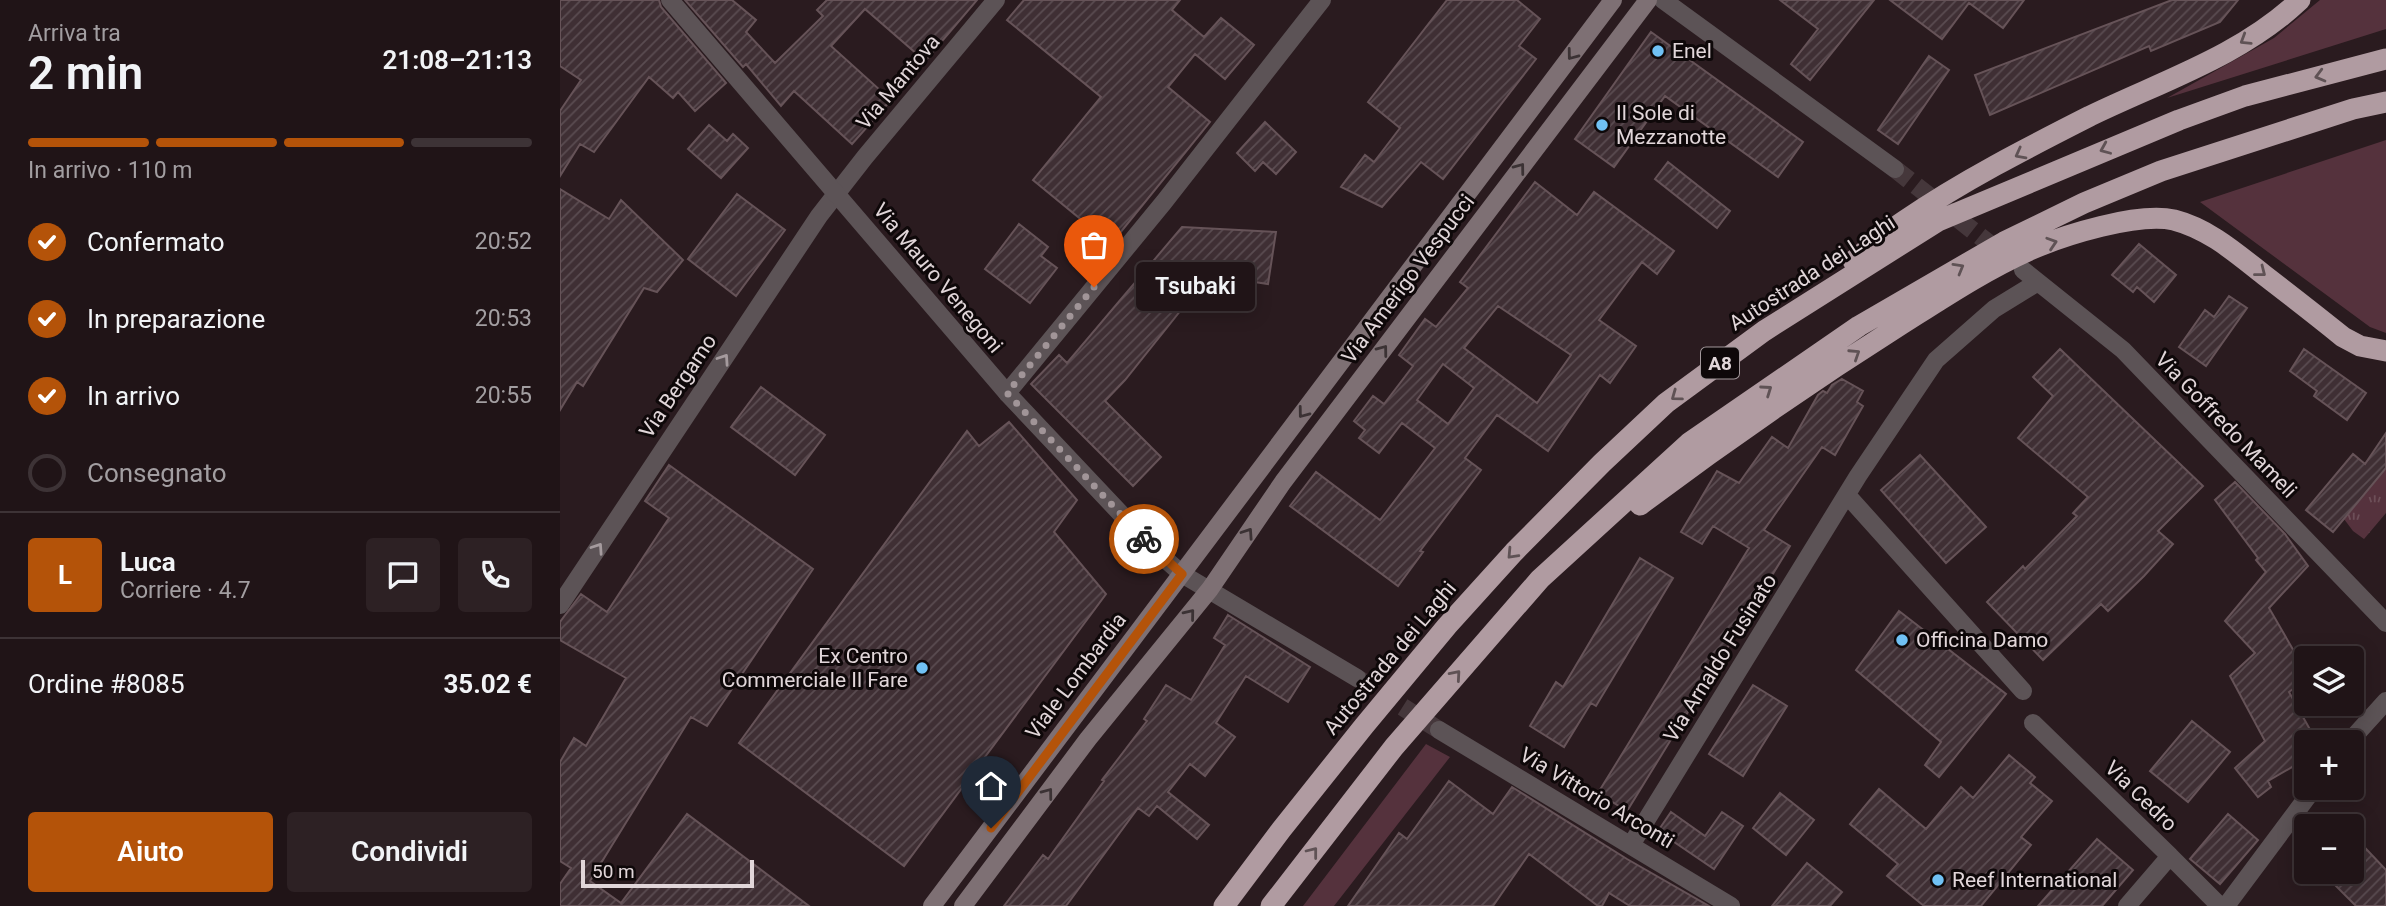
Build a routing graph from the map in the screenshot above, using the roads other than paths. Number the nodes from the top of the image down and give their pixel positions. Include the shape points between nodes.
1 (670, 0) edge
2 (996, 0) edge
3 (1322, 0) edge
4 (1613, 0) edge
5 (1648, 0) edge
6 (1663, 0) edge
7 (2300, 0) edge
8 (2386, 59) edge
9 (2386, 102) edge
10 (1895, 169) tunnel mouth
11 (836, 194) junction
12 (2023, 270) dead end
13 (2038, 282) junction
14 (1764, 331) junction
15 (2386, 351) edge
16 (1007, 393) junction
17 (1847, 495) junction
18 (1182, 574) junction
19 (1540, 579) junction
20 (1210, 589) junction
21 (560, 605) edge
22 (2386, 623) edge
23 (1357, 678) tunnel mouth
24 (2023, 691) dead end
25 (2386, 702) edge
26 (2033, 723) dead end
27 (1439, 730) tunnel mouth
28 (2360, 730) edge
29 (2306, 800) edge
30 (1631, 845) junction
31 (2170, 856) junction
32 (932, 906) edge
33 (963, 906) edge
34 (1224, 906) edge
35 (1272, 906) edge
36 (1731, 906) edge
37 (2127, 906) edge
38 (2220, 906) edge
39 (2226, 906) edge

1 - 11 street, Via Mauro Venegoni
2 - 11 street, Via Mantova
3 - 16 street
4 -> 18 main road, Via Amerigo Vespucci
20 -> 5 main road, Via Amerigo Vespucci via 1283,482
6 - 10 street
7 -> 14 highway via 2197,68 2091,116 1902,221
8 -> 14 highway, Autostrada dei Laghi / A8 via 2245,96 1938,221
19 -> 9 highway, A8 via 1689,443 1859,326 2004,242 2161,171
11 - 16 street, Via Mauro Venegoni
21 -> 11 street, Via Bergamo
12 - 13 street, Via Goffredo Mameli
13 - 17 street, Via Arnaldo Fusinato via 1994,309 1936,360
13 - 22 street, Via Goffredo Mameli via 2123,350
14 -> 34 highway, Autostrada dei Laghi / A8 via 1665,403 1514,552 1364,726
19 -> 15 highway via 1698,461 1866,346 2031,249 2099,227 2148,218 2196,228 2220,240 2343,337
16 - 18 street, Via Mauro Venegoni via 1110,505
17 - 24 street
17 - 30 street, Via Arnaldo Fusinato
18 - 20 street
18 - 32 main road, Viale Lombardia
35 -> 19 highway, A8 via 1394,747
20 - 23 street
33 -> 20 main road via 1088,739
25 - 28 street
26 - 31 street, Via Cedro
27 - 30 street, Via Vittorio Arconti
29 - 39 street
30 - 36 street, Via Vittorio Arconti
31 - 37 street, Via Cedro
31 - 38 street

